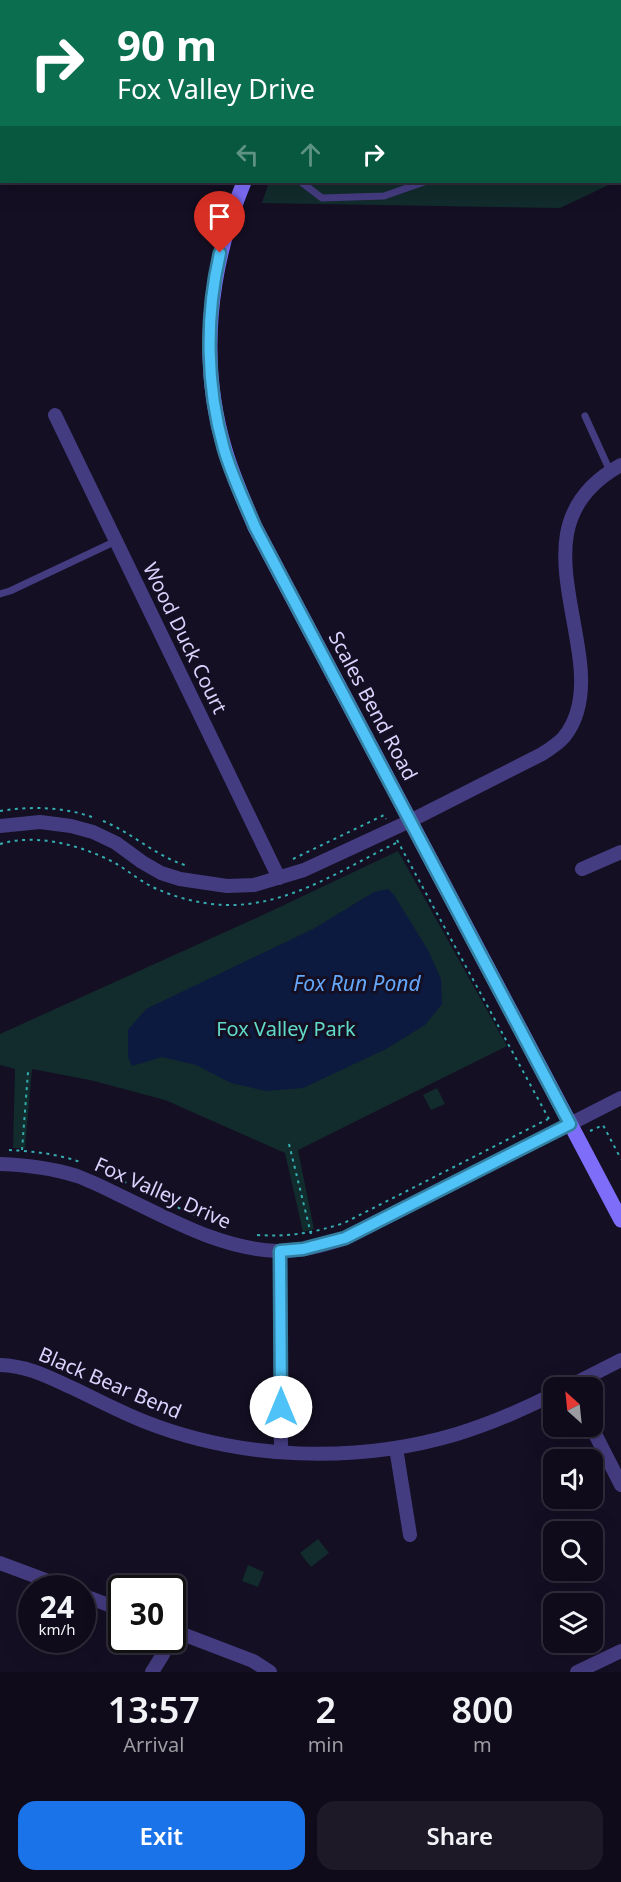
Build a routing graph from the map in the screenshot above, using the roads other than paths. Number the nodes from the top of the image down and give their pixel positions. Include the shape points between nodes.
1 (244, 183) edge
2 (302, 183) edge
3 (421, 183) edge
4 (55, 415) dead end
5 (585, 416) dead end
6 (616, 468) edge
7 (116, 541) junction
8 (0, 594) edge
9 (410, 821) junction
10 (0, 826) edge
11 (621, 852) edge
12 (582, 869) dead end
13 (276, 872) junction
14 (621, 1098) edge
15 (567, 1118) junction
16 (0, 1164) edge
17 (621, 1220) edge
18 (280, 1251) junction
19 (621, 1360) edge
20 (0, 1365) edge
21 (588, 1377) edge
22 (543, 1399) edge
23 (597, 1437) edge
24 (396, 1448) junction
25 (281, 1451) junction
26 (621, 1485) edge
27 (410, 1535) dead end
28 (0, 1563) edge
29 (32, 1575) edge
30 (186, 1638) edge
31 (621, 1651) edge
32 (163, 1653) edge
33 (152, 1672) edge
34 (270, 1672) edge
35 (577, 1672) edge

1 - 9 street, Scales Bend Road via 224,236 211,306 210,367 224,449 255,527
2 - 3 lane via 322,198 384,196
4 - 7 street, Wood Duck Court
5 - 6 lane
6 - 9 street via 585,492 565,539 566,576 581,674 581,695 572,725 556,745 542,754
7 - 8 lane
7 - 13 street, Wood Duck Court
9 - 13 street via 304,870
9 - 15 street, Scales Bend Road
10 - 13 street via 40,822 93,832 161,873 206,884 254,885
11 - 12 street
14 - 15 street, Fox Valley Drive
15 - 17 street, Scales Bend Road
15 - 18 street, Fox Valley Drive via 345,1238 312,1240
16 - 18 street, Fox Valley Drive via 79,1177 230,1244
18 - 25 street
19 - 21 street
20 - 25 street, Black Bear Bend via 17,1365 43,1373 174,1432 230,1445
22 - 24 street, Black Bear Bend via 457,1434
23 - 26 street
24 - 25 street, Black Bear Bend via 342,1453
24 - 27 street
28 - 29 street
30 - 34 street via 253,1661
31 - 35 street
32 - 33 street

